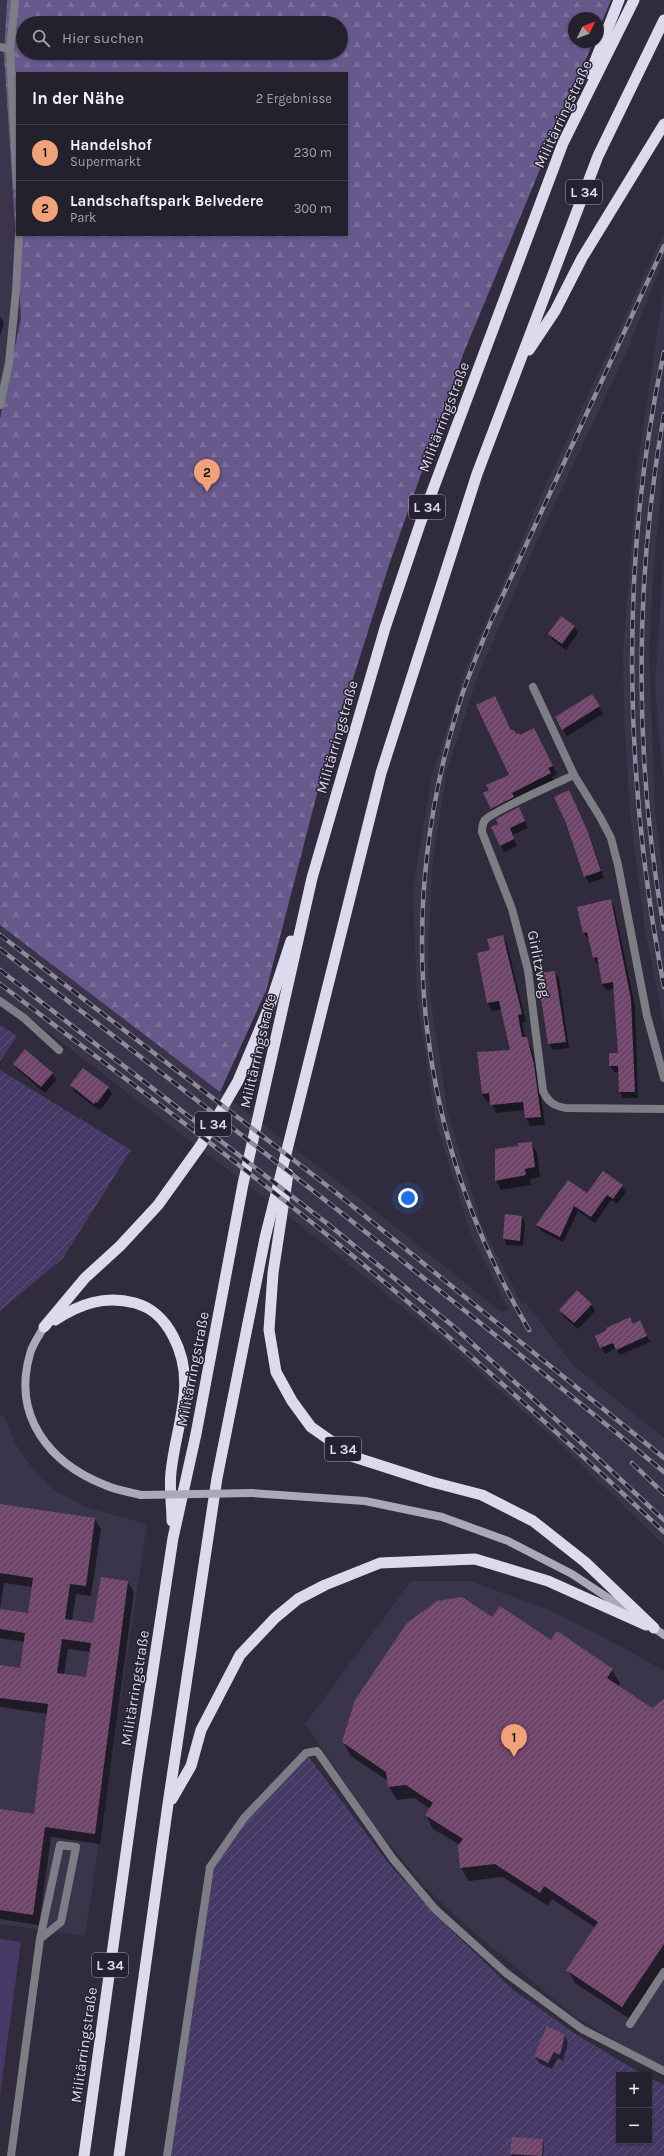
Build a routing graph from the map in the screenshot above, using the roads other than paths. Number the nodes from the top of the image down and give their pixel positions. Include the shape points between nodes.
1 (15, 0) edge
2 (619, 0) edge
3 (634, 0) edge
4 (664, 20) edge
5 (0, 47) edge
6 (10, 49) junction
7 (664, 124) edge
8 (563, 143) junction
9 (16, 166) edge
10 (19, 236) edge
11 (517, 369) junction
12 (0, 405) edge
13 (533, 687) dead end
14 (574, 775) junction
15 (312, 878) junction
16 (0, 1001) edge
17 (59, 1050) dead end
18 (664, 1078) edge
19 (664, 1109) edge
20 (297, 1112) junction
21 (44, 1327) junction
22 (173, 1538) junction
23 (654, 1628) junction
24 (664, 1635) edge
25 (168, 1804) junction
26 (40, 1939) junction
27 (664, 1972) edge
28 (630, 2024) dead end
29 (664, 2071) edge
30 (11, 2156) edge
31 (84, 2156) edge
32 (119, 2156) edge
33 (167, 2156) edge

1 - 6 street
2 - 8 highway, L 34
3 - 8 highway, Militärringstraße / L 34
4 - 11 highway, L 34 via 598,156
5 - 6 street
6 - 9 street
7 - 11 highway, L 34
8 - 15 highway, Militärringstraße / L 34 via 413,546 385,628
10 - 12 street via 10,355
11 - 20 highway, L 34 via 474,482 382,773
13 - 14 street
14 - 18 street via 611,838 647,1016
14 - 19 street, Girlitzweg via 496,813 482,825 482,832 512,909 528,970 543,1091 555,1106 566,1108
15 - 21 highway, L 34 via 270,1005 238,1081 201,1145 158,1205 120,1246 85,1278
15 - 22 highway, Militärringstraße / L 34 via 243,1184 196,1434
16 - 17 street via 24,1018
20 - 23 highway, L 34 via 273,1273 269,1330 276,1372 292,1401 311,1427 354,1457 482,1495 533,1521 585,1562
20 - 25 highway, L 34 via 265,1238 218,1478
21 - 22 highway, L 34 via 73,1308 103,1299 125,1301 150,1309 168,1327 184,1362 186,1380 171,1473
21 - 23 main road, L 34, bridge via 30,1353 25,1402 36,1431 62,1460 88,1478 106,1486 141,1495 252,1493 365,1501 442,1517 508,1541 572,1574
22 - 31 highway, Militärringstraße / L 34
23 - 24 main road, L 34
23 - 25 highway, L 34 via 548,1581 475,1559 380,1563 298,1599 275,1618 240,1655 201,1730 191,1766
25 - 32 highway, L 34
26 - 26 street via 61,1922 76,1847 60,1845
26 - 30 street
27 - 28 street
29 - 33 street via 582,2029 506,1972 435,1909 393,1860 317,1751 306,1753 244,1818 210,1867

